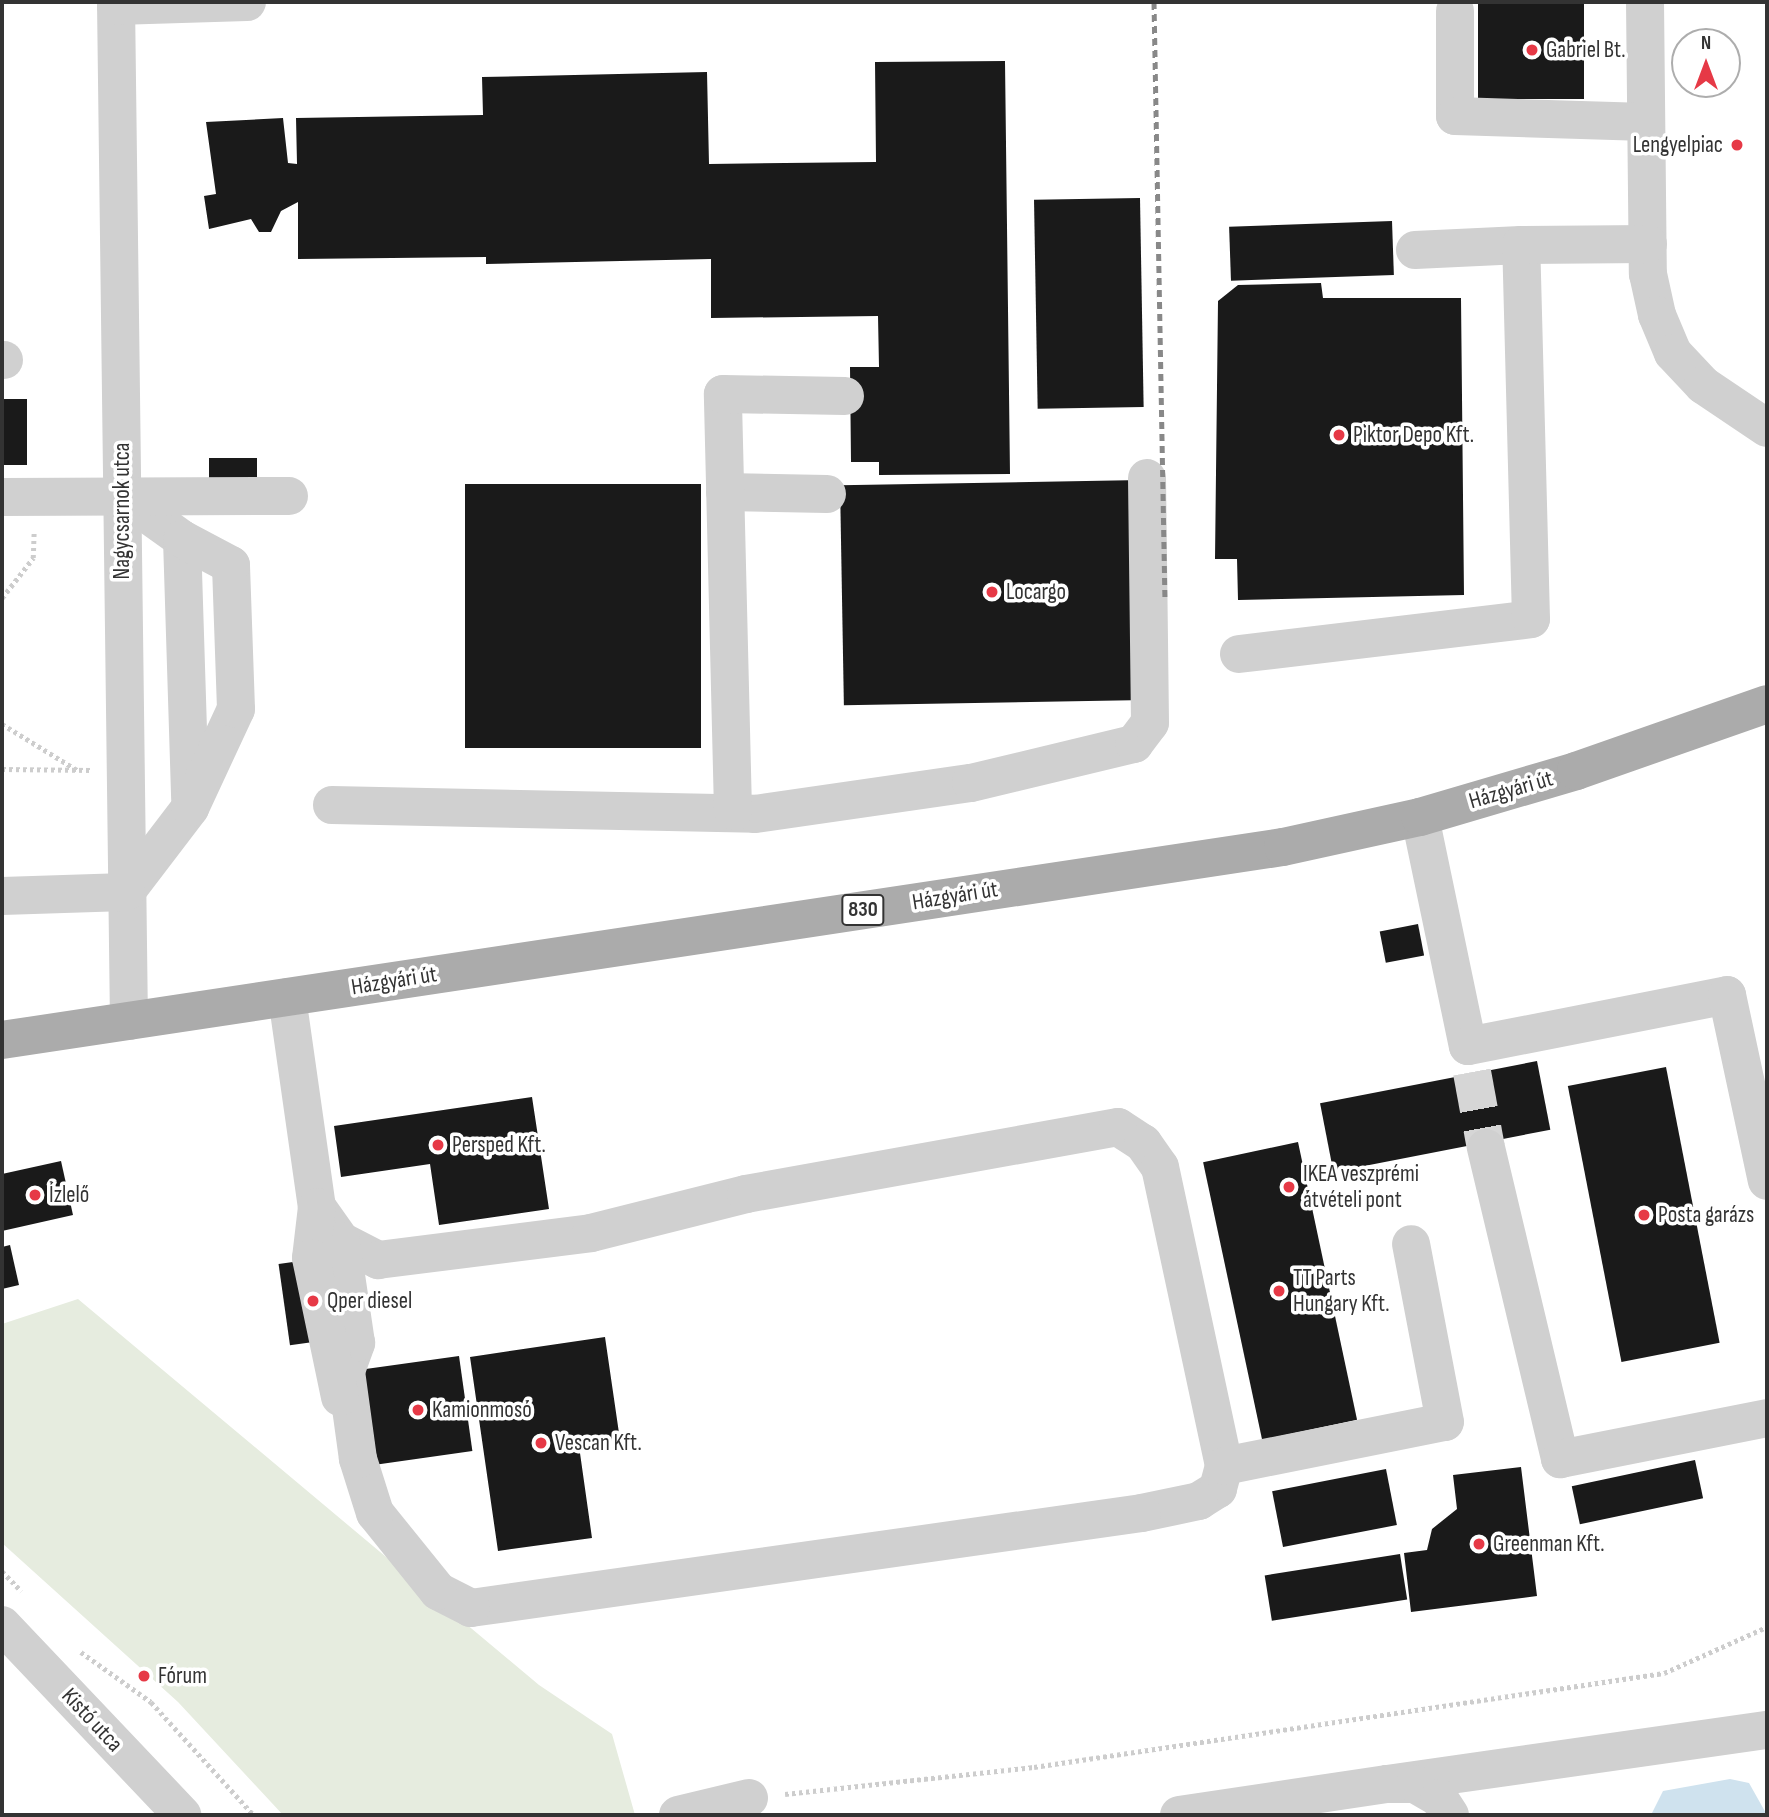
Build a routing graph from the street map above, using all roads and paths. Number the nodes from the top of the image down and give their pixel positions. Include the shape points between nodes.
1 (247, 2) edge
2 (1645, 2) edge
3 (116, 4) edge
4 (1455, 11) dead end
5 (1646, 122) junction
6 (1648, 244) junction
7 (1521, 245) junction
8 (1415, 250) dead end
9 (845, 396) dead end
10 (1767, 428) edge
11 (1147, 478) dead end
12 (725, 492) junction
13 (827, 494) dead end
14 (18, 496) edge
15 (122, 496) junction
16 (289, 496) dead end
17 (2, 597) edge
18 (1239, 654) dead end
19 (1767, 704) edge
20 (2, 724) edge
21 (2, 769) edge
22 (78, 770) junction
23 (124, 770) junction
24 (332, 804) dead end
25 (733, 811) junction
26 (1420, 817) junction
27 (126, 892) junction
28 (2, 896) edge
29 (287, 997) junction
30 (130, 1021) junction
31 (2, 1040) edge
32 (1486, 1148) tunnel mouth
33 (1767, 1181) edge
34 (317, 1207) junction
35 (341, 1241) junction
36 (1411, 1244) dead end
37 (1767, 1418) edge
38 (358, 1459) junction
39 (1224, 1466) junction
40 (2, 1572) edge
41 (15, 1612) edge
42 (1767, 1627) edge
43 (74, 1647) dead end
44 (1767, 1730) edge
45 (1388, 1784) junction
46 (749, 1798) joint
47 (182, 1815) edge
48 (254, 1815) edge
49 (678, 1815) edge
50 (1180, 1815) edge
51 (1451, 1815) edge

1 - 3 street
2 - 5 street
3 - 15 street, Nagycsarnok utca
4 - 5 street via 1455,116
5 - 6 street
6 - 7 street
6 - 10 street via 1657,315 1673,354 1703,385
7 - 8 street
7 - 18 street via 1531,619
9 - 12 street via 723,394
11 - 25 street via 1150,723 1134,744 971,783 755,814
12 - 13 street
12 - 25 street
14 - 15 street
14 - 17 path via 33,558
15 - 16 street
15 - 23 street, Nagycsarnok utca
15 - 27 street via 182,539 231,565 236,709 190,808
19 - 26 main road, Házgyári út / 830
20 - 22 path
21 - 22 path
22 - 23 path
23 - 27 street, Nagycsarnok utca
24 - 25 street
26 - 29 main road, Házgyári út / 830 via 1283,847
26 - 33 street via 1470,1059 1727,995
27 - 28 street
27 - 30 street, Nagycsarnok utca
29 - 30 main road, Házgyári út / 830
29 - 34 street
30 - 31 main road, Házgyári út / 830
32 - 37 street via 1560,1459
34 - 35 street
34 - 38 street via 311,1258 325,1344
35 - 38 street via 356,1343 346,1371
35 - 39 street via 378,1260 591,1233 747,1194 1118,1127 1143,1143 1160,1167
36 - 39 street via 1445,1423
38 - 39 street via 375,1513 404,1553 438,1591 471,1608 1142,1513 1199,1501 1218,1489
40 - 41 path
41 - 47 street, Kistó utca
42 - 46 path via 1664,1673 1034,1767
43 - 48 path via 151,1702
44 - 45 street
45 - 50 street
45 - 51 street via 1415,1784 1438,1798
46 - 49 street

